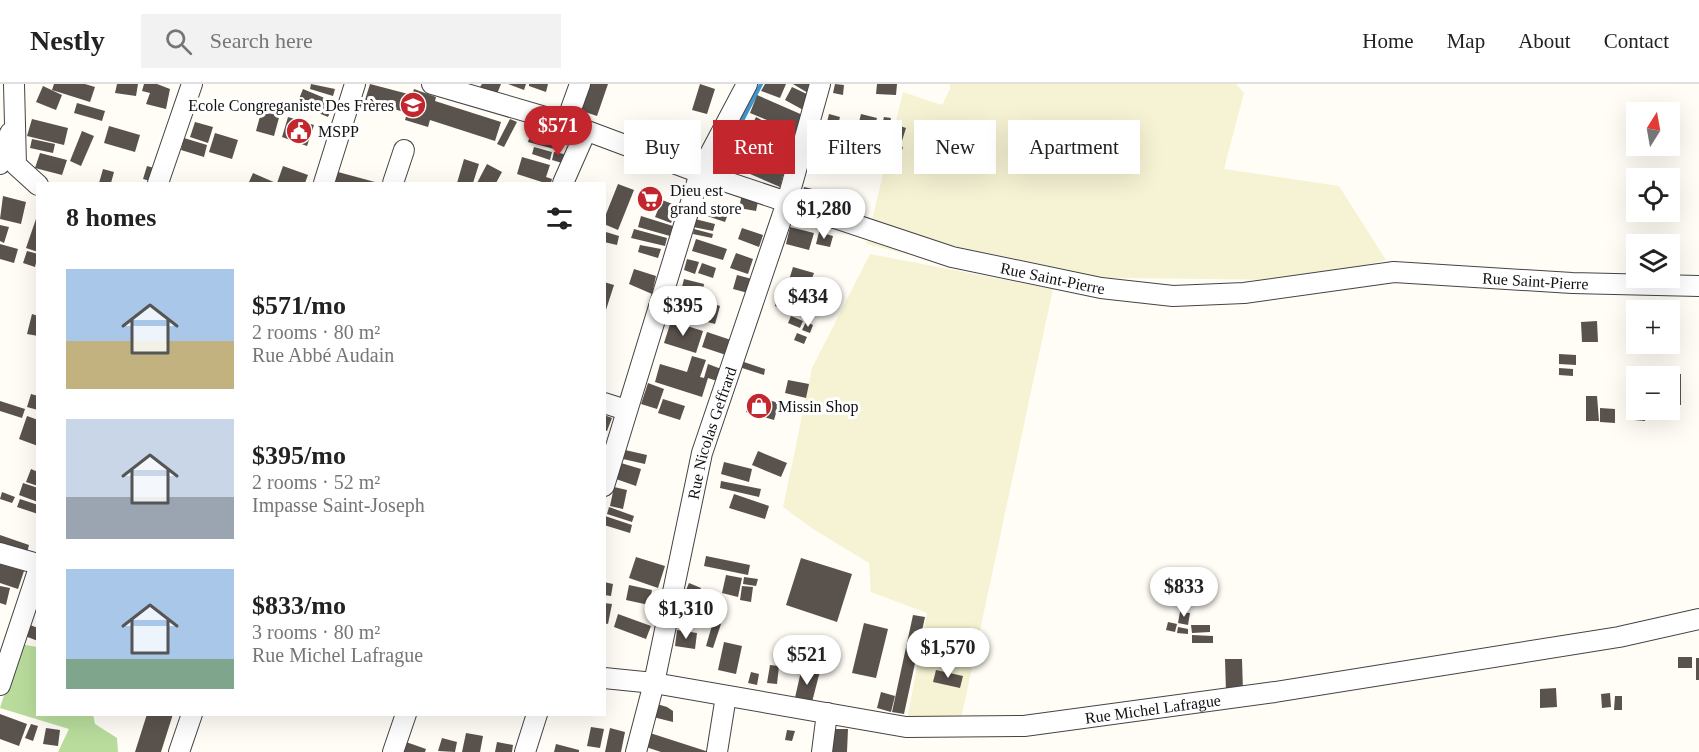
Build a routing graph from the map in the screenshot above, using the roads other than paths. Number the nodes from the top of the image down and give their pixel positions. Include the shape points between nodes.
1 (14, 84) edge
2 (192, 84) edge
3 (355, 84) edge
4 (432, 84) edge
5 (580, 84) edge
6 (747, 84) edge
7 (820, 84) edge
8 (14, 120) junction
9 (566, 123) junction
10 (586, 131) junction
11 (624, 145) edge
12 (404, 150) dead end
13 (0, 164) edge
14 (701, 171) edge
15 (701, 173) edge
16 (700, 174) edge
17 (159, 182) edge
18 (324, 182) edge
19 (393, 182) edge
20 (563, 182) edge
21 (36, 183) edge
22 (787, 202) junction
23 (1699, 286) edge
24 (606, 404) edge
25 (626, 410) junction
26 (606, 479) edge
27 (0, 553) edge
28 (36, 563) edge
29 (36, 578) edge
30 (1699, 619) edge
31 (606, 678) edge
32 (654, 683) junction
33 (0, 685) edge
34 (726, 696) junction
35 (827, 713) junction
36 (191, 716) edge
37 (405, 716) edge
38 (536, 716) edge
39 (179, 752) edge
40 (393, 752) edge
41 (525, 752) edge
42 (636, 752) edge
43 (717, 752) edge
44 (822, 752) edge

1 - 8 street
2 - 17 street
3 - 18 street
4 - 9 street, Rue Saint-Pierre
5 - 9 street
6 - 14 street
7 - 22 street, Rue Nicolas Geffrard
8 - 13 street
8 - 21 street via 16,165
9 - 10 street, Rue Saint-Pierre
10 - 11 street, Rue Saint-Pierre
10 - 20 street
12 - 19 street
15 - 22 street, Rue Saint-Pierre
16 - 25 street
22 - 23 street, Rue Saint-Pierre via 952,257 1101,288 1173,296 1244,293 1394,272
22 - 32 street, Rue Nicolas Geffrard via 702,453
24 - 25 street
25 - 26 street
27 - 28 street
29 - 33 street
30 - 35 street, Rue Michel Lafrague via 1619,637 1275,692 1024,726 906,727
31 - 32 street, Rue Michel Lafrague
32 - 34 street, Rue Michel Lafrague
32 - 42 street, Rue Nicolas Geffrard
34 - 35 street, Rue Michel Lafrague
34 - 43 street
35 - 44 street
36 - 39 street
37 - 40 street
38 - 41 street

